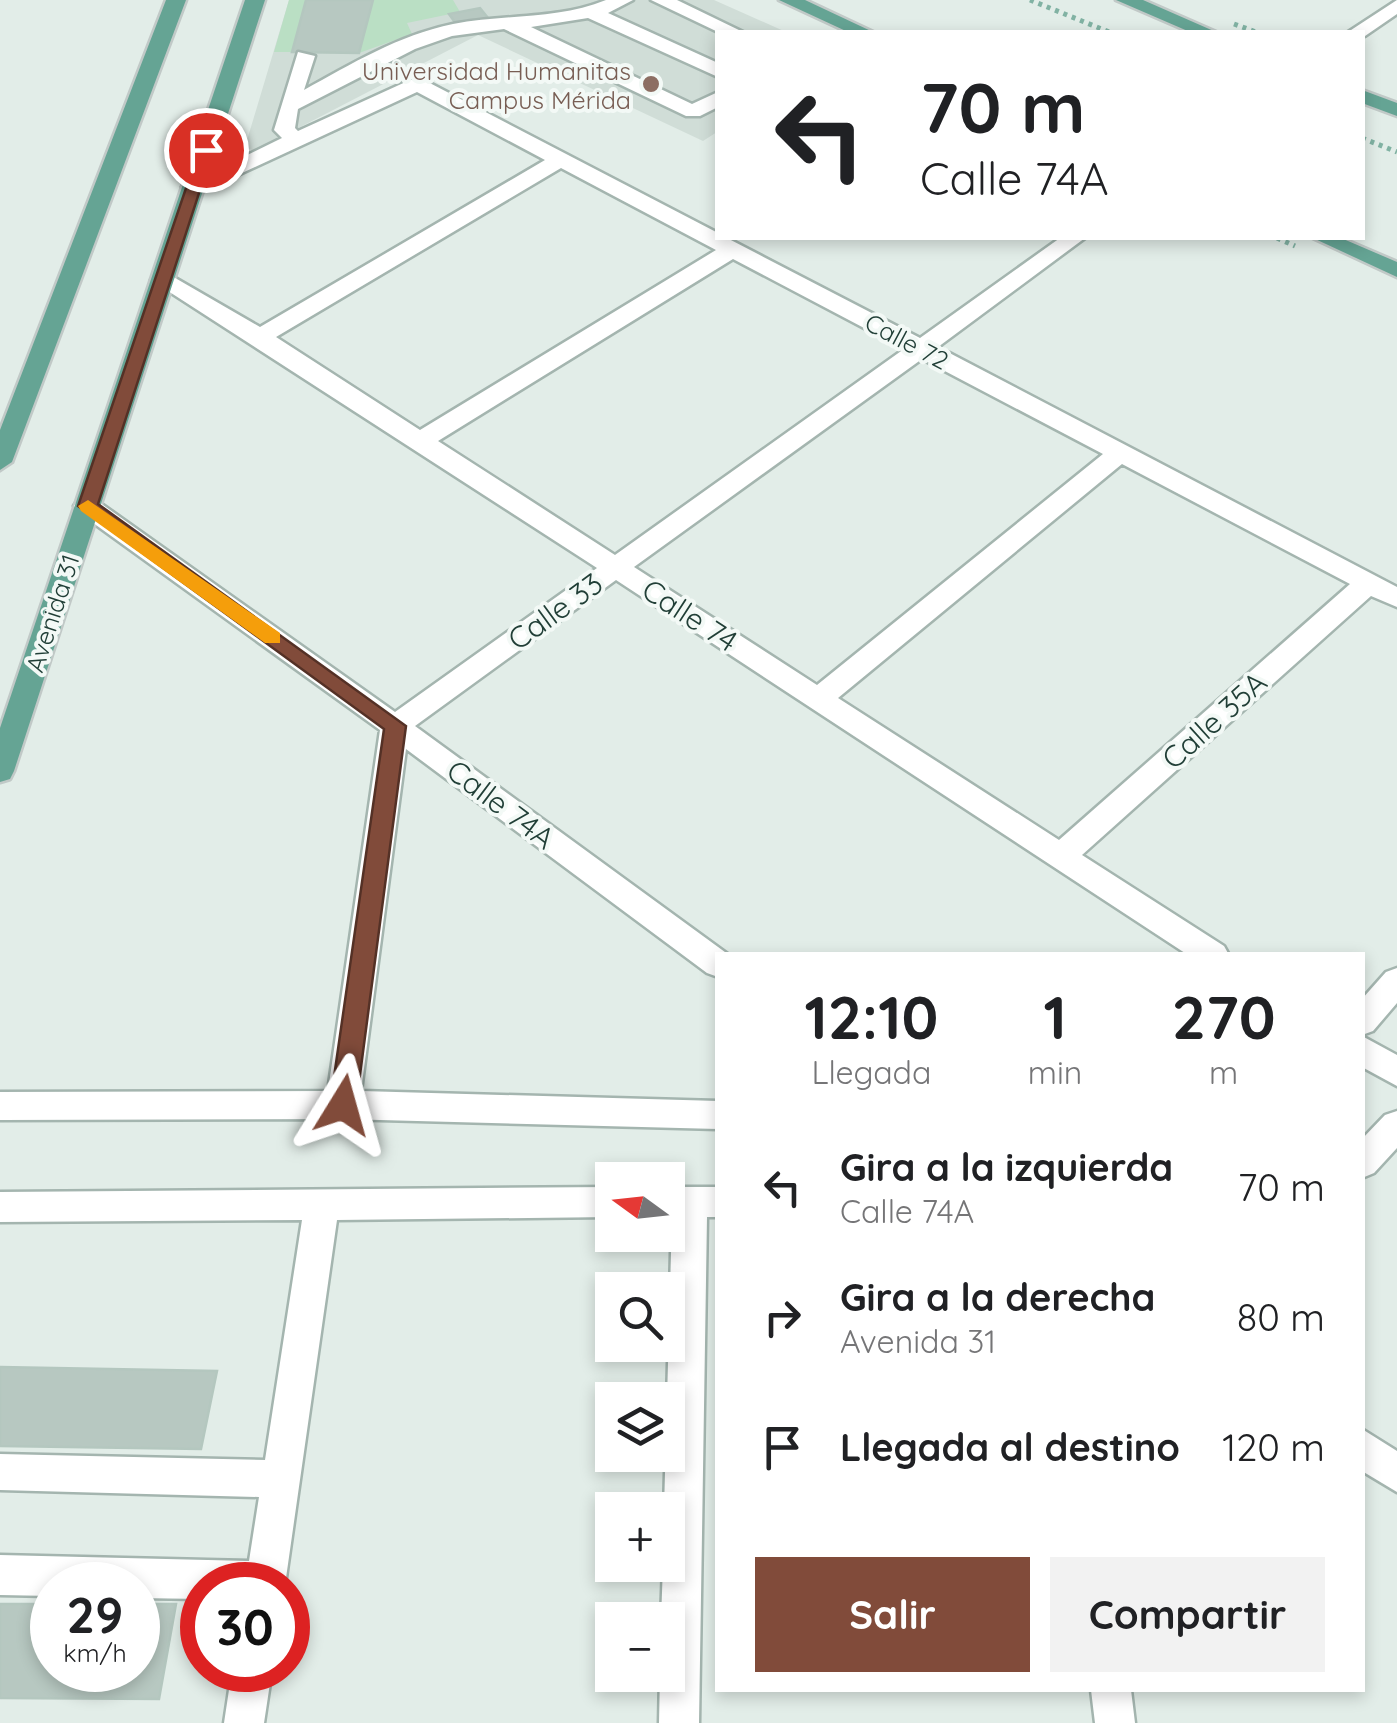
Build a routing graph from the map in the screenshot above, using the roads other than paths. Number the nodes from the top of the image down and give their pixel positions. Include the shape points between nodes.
1 (176, 0) edge
2 (255, 0) edge
3 (624, 0) edge
4 (661, 0) edge
5 (789, 0) edge
6 (1126, 0) edge
7 (1397, 5) edge
8 (595, 14) junction
9 (505, 22) junction
10 (728, 30) edge
11 (857, 30) edge
12 (1201, 30) edge
13 (1361, 30) edge
14 (304, 56) dead end
15 (715, 71) edge
16 (1365, 97) edge
17 (715, 100) edge
18 (288, 106) junction
19 (1397, 110) edge
20 (298, 142) junction
21 (560, 160) junction
22 (193, 188) junction
23 (1071, 240) edge
24 (1329, 240) edge
25 (732, 250) junction
26 (1397, 270) edge
27 (162, 280) junction
28 (260, 337) junction
29 (920, 348) junction
30 (420, 440) junction
31 (1120, 454) junction
32 (0, 462) edge
33 (88, 506) junction
34 (616, 567) junction
35 (1368, 583) junction
36 (1397, 598) edge
37 (819, 698) junction
38 (395, 726) junction
39 (0, 770) edge
40 (1060, 858) junction
41 (1208, 952) edge
42 (715, 962) edge
43 (1397, 981) edge
44 (1365, 1018) edge
45 (1365, 1052) edge
46 (1397, 1072) edge
47 (343, 1105) junction
48 (0, 1106) edge
49 (715, 1115) edge
50 (1397, 1125) edge
51 (1365, 1160) edge
52 (595, 1202) edge
53 (691, 1202) edge
54 (322, 1203) junction
55 (0, 1207) edge
56 (1365, 1449) edge
57 (0, 1472) edge
58 (1397, 1474) edge
59 (282, 1479) junction
60 (268, 1562) edge
61 (0, 1576) edge
62 (180, 1581) edge
63 (249, 1692) edge
64 (1111, 1692) edge
65 (244, 1723) edge
66 (679, 1723) edge
67 (1115, 1723) edge

1 - 32 main road
2 - 22 main road, Avenida 31
3 - 8 street
4 - 10 street
5 - 11 main road
6 - 12 main road
7 - 13 street
8 - 9 street
8 - 15 street
9 - 17 street via 694,112
9 - 18 street via 428,37
14 - 18 street
16 - 19 main road
18 - 20 street via 284,130
20 - 21 street, Calle 72 via 417,84
20 - 22 street
21 - 25 street, Calle 72
21 - 28 street
22 - 27 main road, Avenida 31
23 - 29 street, Calle 33
24 - 26 main road
25 - 29 street, Calle 72
25 - 30 street
27 - 28 street, Calle 74
27 - 33 main road, Avenida 31
28 - 30 street, Calle 74
29 - 31 street, Calle 72
29 - 34 street, Calle 33
30 - 34 street, Calle 74
31 - 35 street, Calle 72
31 - 37 street
33 - 38 street, Calle 74A
33 - 39 main road, Avenida 31
34 - 37 street, Calle 74
34 - 38 street, Calle 33
35 - 36 street, Calle 72
35 - 40 street, Calle 35A
37 - 40 street, Calle 74
38 - 42 street, Calle 74A
38 - 47 street
40 - 41 street, Calle 74
43 - 44 street
45 - 46 street
47 - 48 street
47 - 49 street
50 - 51 street
52 - 54 street
53 - 66 street
54 - 55 street
54 - 59 street
56 - 58 street
57 - 59 street
59 - 60 street
61 - 62 street
63 - 65 street
64 - 67 street

